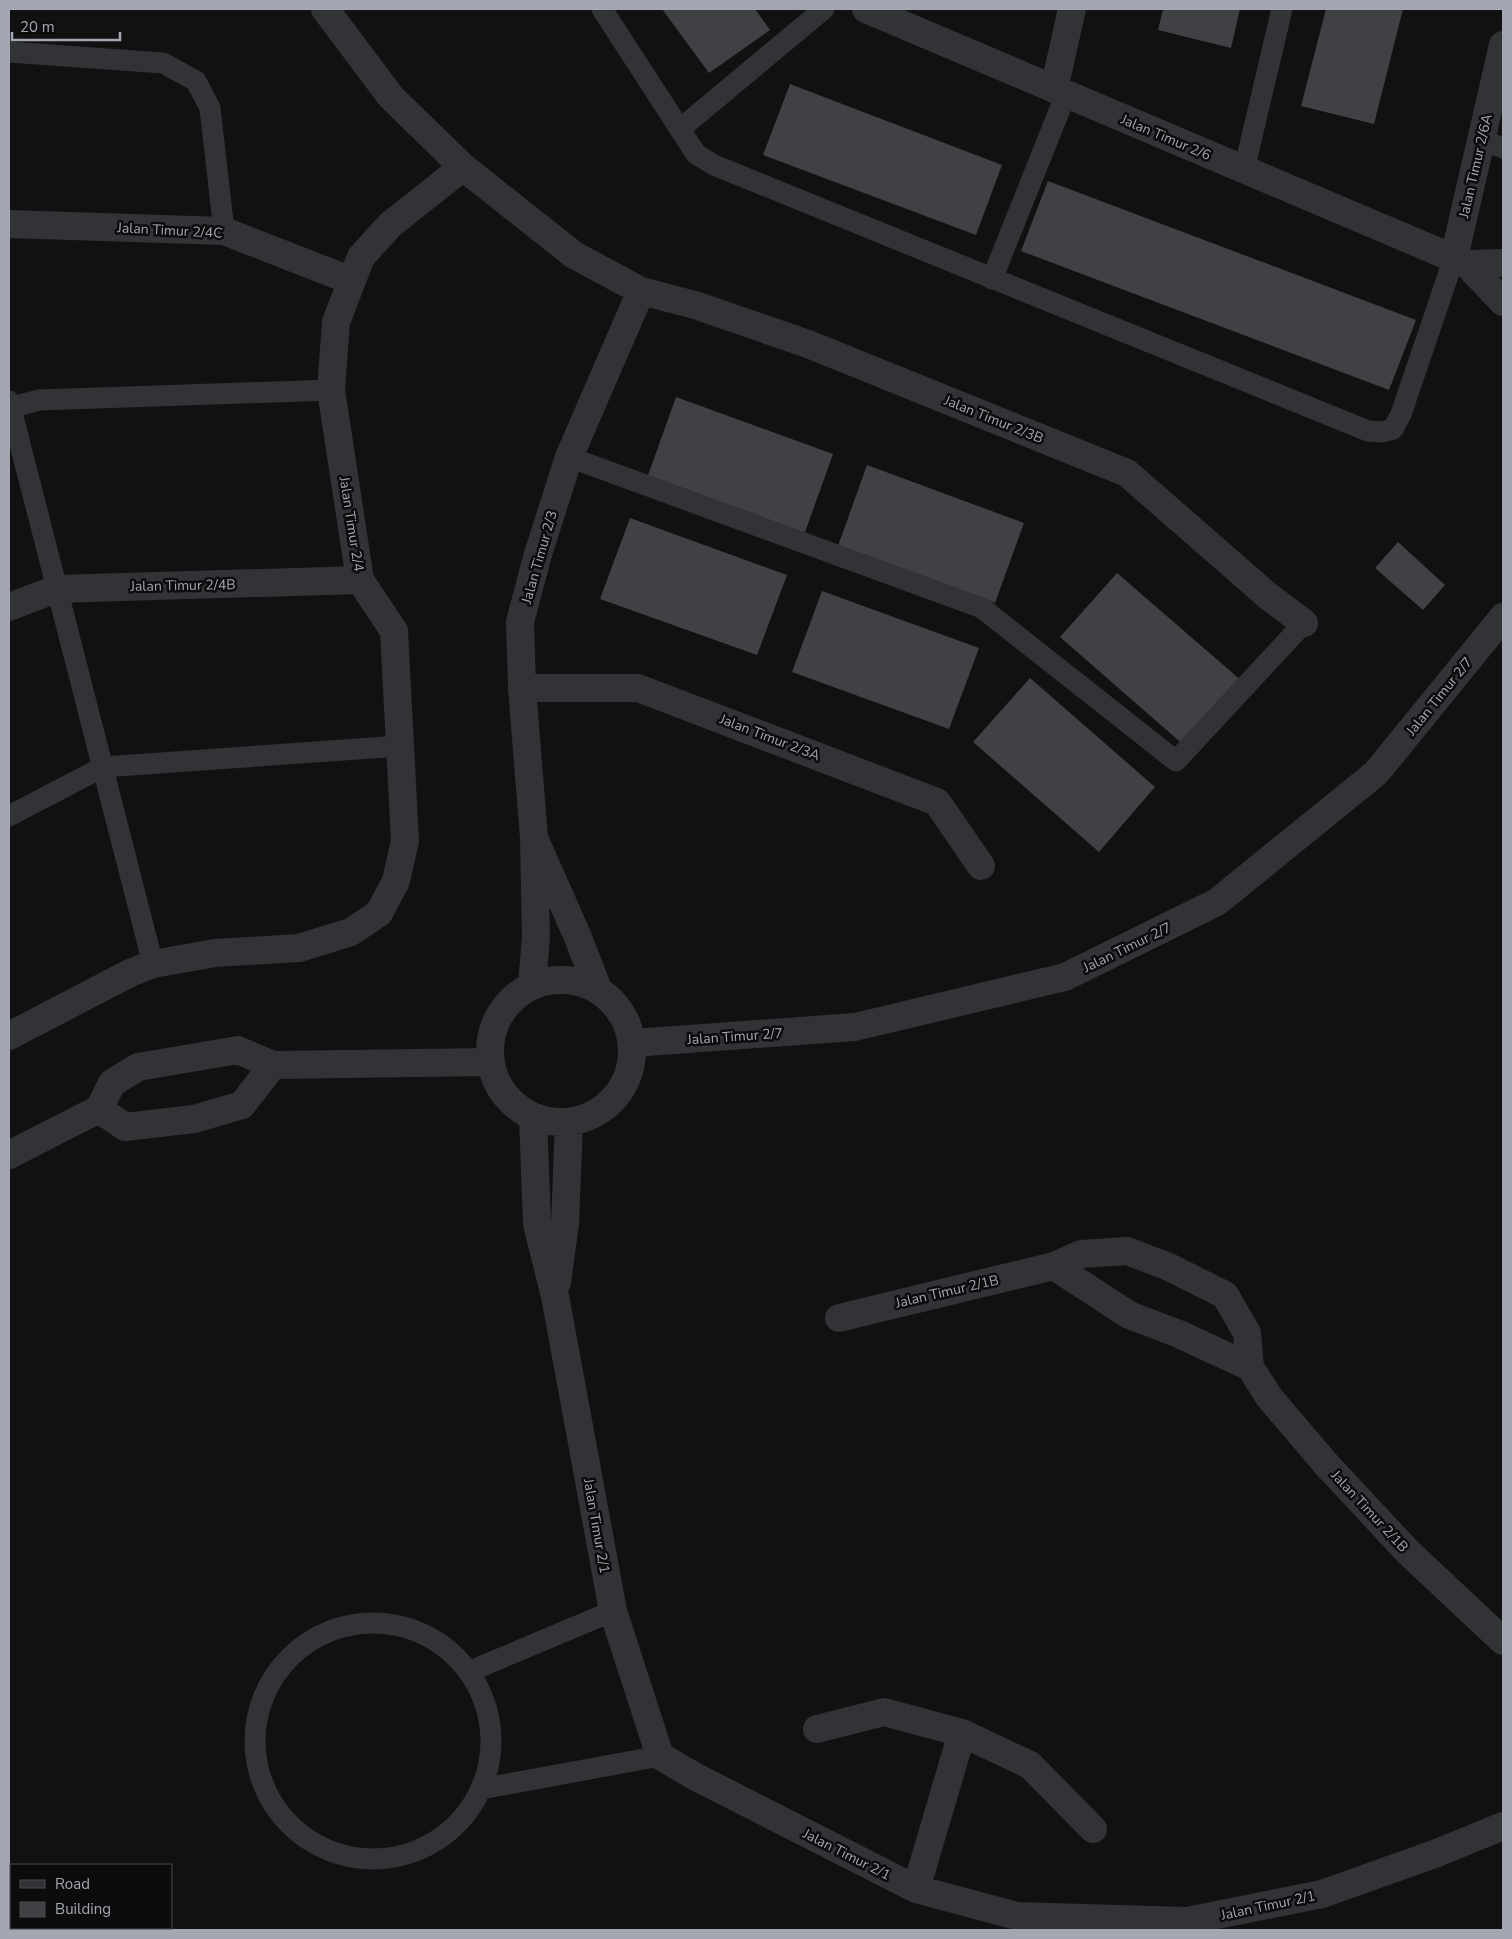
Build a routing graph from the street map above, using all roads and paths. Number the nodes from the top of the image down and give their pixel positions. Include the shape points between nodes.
1 (325, 9) edge
2 (602, 9) edge
3 (824, 9) edge
4 (866, 9) edge
5 (1072, 9) edge
6 (1282, 9) edge
7 (900, 16) edge
8 (1503, 45) edge
9 (9, 52) edge
10 (1060, 92) junction
11 (680, 129) junction
12 (1492, 144) edge
13 (463, 167) junction
14 (1244, 170) junction
15 (9, 224) edge
16 (224, 231) junction
17 (1460, 261) junction
18 (1503, 263) edge
19 (992, 279) junction
20 (352, 281) junction
21 (641, 291) junction
22 (1503, 302) edge
23 (331, 390) junction
24 (9, 405) edge
25 (569, 457) junction
26 (360, 580) junction
27 (56, 589) junction
28 (9, 607) edge
29 (1503, 617) edge
30 (1304, 623) joint
31 (522, 688) junction
32 (400, 746) junction
33 (103, 767) junction
34 (9, 816) edge
35 (534, 838) junction
36 (981, 866) dead end
37 (153, 964) junction
38 (532, 985) junction
39 (598, 989) junction
40 (9, 1036) edge
41 (633, 1043) junction
42 (490, 1062) junction
43 (273, 1065) junction
44 (99, 1109) junction
45 (533, 1117) junction
46 (569, 1122) junction
47 (9, 1155) edge
48 (1054, 1266) junction
49 (555, 1296) junction
50 (839, 1318) dead end
51 (1250, 1367) junction
52 (613, 1611) junction
53 (1503, 1641) edge
54 (468, 1672) junction
55 (817, 1729) dead end
56 (962, 1733) junction
57 (660, 1756) junction
58 (482, 1789) junction
59 (1503, 1826) edge
60 (1093, 1829) dead end
61 (916, 1888) junction

1 - 13 street, Jalan Timur 2/3B via 391,97
2 - 11 lane
3 - 11 lane
4 - 7 street, Jalan Timur 2/6
5 - 10 street
6 - 14 lane
7 - 10 street, Jalan Timur 2/6
8 - 12 street, Jalan Timur 2/6A
9 - 16 lane via 163,62 196,82 210,108
10 - 14 street, Jalan Timur 2/6
10 - 19 lane
11 - 19 lane via 696,154 714,165
12 - 17 street, Jalan Timur 2/6A
13 - 20 street, Jalan Timur 2/4 via 390,225 361,257
13 - 21 street, Jalan Timur 2/3B via 574,255
14 - 17 street, Jalan Timur 2/6
15 - 16 street, Jalan Timur 2/4C
16 - 20 street, Jalan Timur 2/4C
17 - 18 street
17 - 19 lane via 1401,414 1393,428 1382,432 1368,430
17 - 22 street
20 - 23 street, Jalan Timur 2/4 via 336,322
21 - 25 street, Jalan Timur 2/3
21 - 30 street, Jalan Timur 2/3B via 696,305 808,344 1127,473 1268,596
23 - 24 lane via 39,400
23 - 26 street, Jalan Timur 2/4
24 - 27 lane
25 - 30 lane via 982,608 1176,761
25 - 31 street, Jalan Timur 2/3 via 520,622
26 - 27 street, Jalan Timur 2/4B
26 - 32 street, Jalan Timur 2/4 via 394,630
27 - 28 street, Jalan Timur 2/4B
27 - 33 lane
29 - 41 street, Jalan Timur 2/7 via 1376,773 1217,902 1065,977 855,1027
31 - 35 street, Jalan Timur 2/3
31 - 36 street, Jalan Timur 2/3A via 638,688 937,802
32 - 33 lane
32 - 37 street, Jalan Timur 2/4 via 405,841 396,881 379,912 351,932 299,948 215,953
33 - 34 lane
33 - 37 lane
35 - 38 street, Jalan Timur 2/3 via 536,937
35 - 39 street
37 - 40 street, Jalan Timur 2/4
38 - 39 street via 554,980 577,980
38 - 42 street via 512,998 498,1016 490,1039
39 - 41 street via 615,1003 627,1022
41 - 46 street via 632,1066 624,1087 610,1104 591,1117
42 - 43 street
42 - 45 street via 498,1085 508,1098
43 - 44 street via 238,1050 138,1067 112,1083
43 - 44 street via 242,1105 194,1119 125,1127
44 - 47 street
45 - 46 street
45 - 49 street, Jalan Timur 2/1 via 537,1224
46 - 49 street, Jalan Timur 2/1 via 564,1224
48 - 50 street, Jalan Timur 2/1B
48 - 51 street via 1129,1315
48 - 51 street, Jalan Timur 2/1B via 1081,1254 1127,1251 1167,1266 1225,1295 1247,1333
49 - 52 street, Jalan Timur 2/1
51 - 53 street, Jalan Timur 2/1B via 1269,1397 1326,1464 1407,1551
52 - 54 lane
52 - 57 street, Jalan Timur 2/1
54 - 58 lane via 481,1693 489,1716 489,1766
54 - 58 lane via 432,1639 409,1629 385,1624 360,1624 336,1629 313,1639 277,1672 265,1693 257,1717 257,1766 277,1810 294,1829 337,1853 361,1858 386,1858 410,1853 433,1843 453,1828
55 - 56 street via 884,1712
56 - 60 street via 1030,1765
56 - 61 street
57 - 58 lane
57 - 61 street, Jalan Timur 2/1
59 - 61 street, Jalan Timur 2/1 via 1322,1894 1187,1921 1017,1916

